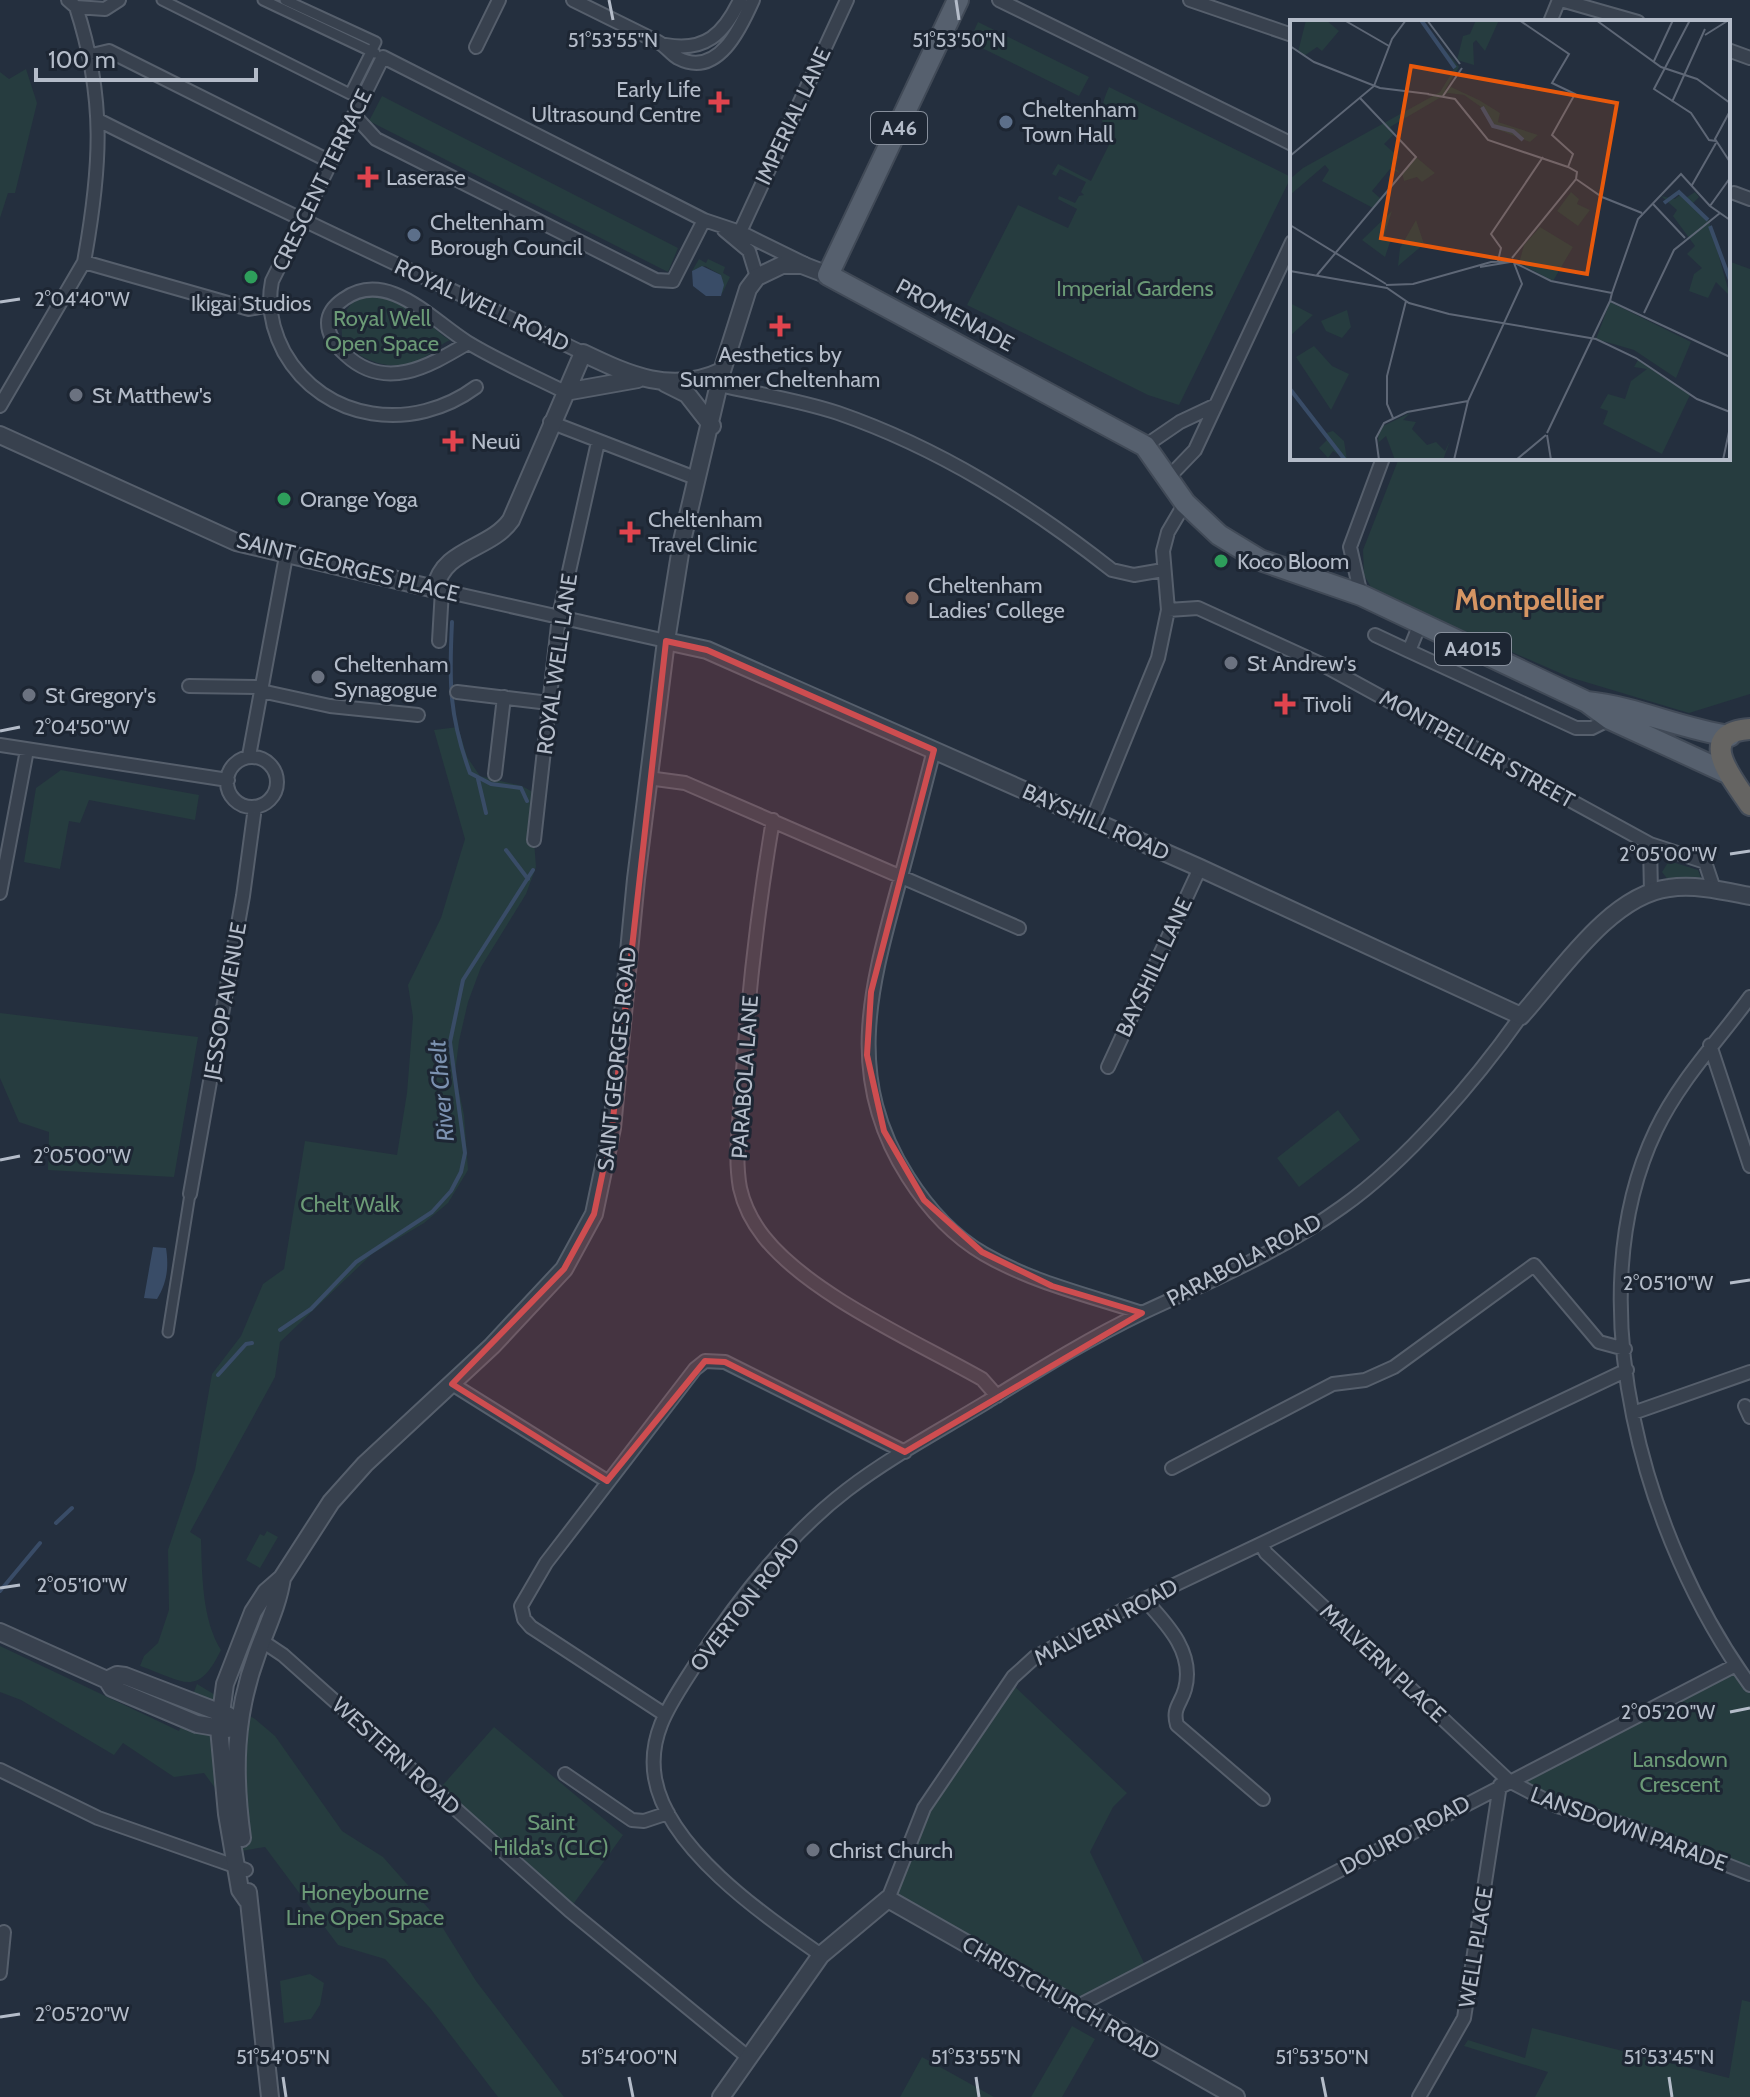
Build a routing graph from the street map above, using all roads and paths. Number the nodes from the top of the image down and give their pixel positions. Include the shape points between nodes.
1 (119, 0) edge
2 (162, 0) edge
3 (263, 0) edge
4 (285, 0) edge
5 (499, 0) edge
6 (573, 0) edge
7 (740, 0) edge
8 (753, 0) edge
9 (847, 0) edge
10 (958, 0) edge
11 (999, 0) edge
12 (1190, 0) edge
13 (1560, 0) edge
14 (72, 4) edge
15 (1551, 20) edge
16 (1631, 20) edge
17 (1290, 34) edge
18 (663, 45) junction
19 (476, 47) dead end
20 (1730, 51) edge
21 (377, 54) junction
22 (92, 55) junction
23 (1750, 58) edge
24 (354, 115) junction
25 (100, 121) junction
26 (1290, 143) edge
27 (331, 162) junction
28 (1734, 193) dead end
29 (1750, 199) edge
30 (704, 220) junction
31 (301, 222) junction
32 (721, 228) junction
33 (740, 232) junction
34 (1290, 246) edge
35 (84, 262) junction
36 (828, 275) junction
37 (757, 277) junction
38 (270, 305) junction
39 (468, 343) junction
40 (583, 353) junction
41 (720, 378) junction
42 (638, 379) junction
43 (664, 382) junction
44 (476, 387) dead end
45 (565, 392) junction
46 (1216, 405) junction
47 (0, 406) edge
48 (550, 422) junction
49 (712, 426) junction
50 (0, 435) edge
51 (598, 442) junction
52 (1145, 446) junction
53 (1382, 460) edge
54 (1168, 478) junction
55 (698, 479) junction
56 (1185, 503) junction
57 (286, 556) junction
58 (1163, 570) junction
59 (439, 589) junction
60 (1361, 595) junction
61 (1168, 610) junction
62 (559, 616) junction
63 (1420, 624) junction
64 (1375, 635) dead end
65 (439, 641) dead end
66 (666, 641) junction
67 (1409, 651) junction
68 (189, 686) dead end
69 (261, 689) junction
70 (457, 692) dead end
71 (504, 697) junction
72 (1587, 702) junction
73 (549, 703) junction
74 (418, 715) dead end
75 (1610, 719) junction
76 (1744, 730) edge
77 (0, 745) edge
78 (27, 750) junction
79 (934, 750) junction
80 (249, 756) junction
81 (495, 774) dead end
82 (648, 778) junction
83 (1736, 779) edge
84 (228, 780) junction
85 (1750, 805) edge
86 (255, 807) junction
87 (773, 820) junction
88 (1092, 820) junction
89 (534, 840) dead end
90 (1650, 844) junction
91 (1200, 868) junction
92 (901, 878) junction
93 (1714, 889) junction
94 (0, 893) edge
95 (1651, 893) junction
96 (1747, 895) edge
97 (1019, 928) dead end
98 (1749, 999) edge
99 (1521, 1016) junction
100 (1710, 1045) junction
101 (1108, 1067) dead end
102 (1750, 1166) edge
103 (190, 1194) joint
104 (1142, 1313) junction
105 (168, 1332) dead end
106 (1625, 1349) junction
107 (1627, 1370) junction
108 (1750, 1372) edge
109 (452, 1384) junction
110 (997, 1396) junction
111 (1633, 1413) junction
112 (905, 1452) junction
113 (1172, 1468) dead end
114 (607, 1481) junction
115 (1261, 1544) junction
116 (282, 1578) junction
117 (1144, 1599) junction
118 (0, 1632) edge
119 (259, 1648) junction
120 (1736, 1665) junction
121 (1750, 1685) edge
122 (664, 1714) junction
123 (229, 1723) junction
124 (0, 1770) edge
125 (565, 1774) dead end
126 (1504, 1783) junction
127 (1263, 1799) dead end
128 (668, 1813) junction
129 (241, 1870) junction
130 (1750, 1874) edge
131 (888, 1899) junction
132 (4, 1932) dead end
133 (821, 1955) junction
134 (0, 1973) edge
135 (1076, 2007) junction
136 (749, 2058) junction
137 (270, 2097) edge
138 (721, 2097) edge
139 (1236, 2097) edge
140 (1419, 2097) edge

1 - 14 street via 105,9
2 - 21 street via 350,94
3 - 21 street, PROMENADE
4 - 21 street, PROMENADE via 376,42
5 - 19 street
6 - 18 street
7 - 18 street via 725,27 705,44
8 - 18 street via 735,38 712,58 686,60
9 - 33 street, IMPERIAL LANE
10 - 36 main road, A46
11 - 26 street
12 - 17 street
13 - 15 street
13 - 16 street
14 - 22 street
20 - 23 street
21 - 24 street, CRESCENT TERRACE
21 - 30 street, PROMENADE
22 - 25 street
22 - 27 street via 109,51
24 - 27 street, CRESCENT TERRACE
24 - 30 street via 376,139 656,280 675,282
25 - 31 street, ROYAL WELL ROAD
25 - 35 street
27 - 31 street, CRESCENT TERRACE
28 - 29 street
30 - 32 street, PROMENADE
31 - 38 street, CRESCENT TERRACE via 272,281
31 - 40 street, ROYAL WELL ROAD
32 - 33 street, PROMENADE
32 - 37 street via 749,251
33 - 36 street, PROMENADE
34 - 46 street
35 - 38 street via 249,309
35 - 47 street
36 - 37 street, A4015 via 802,265 782,265
36 - 52 main road, PROMENADE / A4015
37 - 41 street, SAINT GEORGES ROAD via 748,289
38 - 44 street via 280,344 297,370 345,406 375,415 421,414
39 - 39 street via 417,371 384,373 363,367 343,352 331,337 329,318 348,296 384,290
39 - 45 street
40 - 42 street, ROYAL WELL ROAD
40 - 45 street
41 - 43 street, ROYAL WELL ROAD
41 - 49 street, SAINT GEORGES ROAD
41 - 58 street via 836,413 990,482 1112,570 1134,575
42 - 43 street, ROYAL WELL ROAD
42 - 45 street
43 - 49 street, ROYAL WELL ROAD via 687,394
45 - 48 street
46 - 52 street
46 - 54 street via 1195,450
48 - 51 street
48 - 59 street via 511,520 501,532 451,560 439,575
49 - 55 street, SAINT GEORGES ROAD
50 - 57 street, SAINT GEORGES PLACE via 236,542
51 - 55 street
51 - 62 street, ROYAL WELL LANE
52 - 54 main road, PROMENADE / A4015
53 - 60 street via 1350,547
54 - 56 main road, A4015
55 - 66 street, SAINT GEORGES ROAD
56 - 58 street via 1168,532
56 - 60 main road, A4015 via 1219,535 1260,560
57 - 59 street, SAINT GEORGES PLACE
57 - 69 street
58 - 61 street
59 - 62 street, SAINT GEORGES PLACE
59 - 65 street
60 - 63 main road, A4015
61 - 88 street via 1158,658
61 - 90 street, MONTPELLIER STREET via 1198,608 1323,665
62 - 66 street, SAINT GEORGES PLACE
62 - 73 street, ROYAL WELL LANE
63 - 67 street
63 - 72 main road, A4015
64 - 67 street
66 - 79 street, BAYSHILL ROAD via 707,650
66 - 82 street, SAINT GEORGES ROAD
67 - 75 street via 1576,728 1592,728
68 - 69 street
69 - 74 street via 344,709
69 - 80 street
70 - 71 street
71 - 73 street
71 - 81 street
72 - 75 main road, A4015
72 - 76 main road, A4015 via 1612,704 1696,732
73 - 89 street, ROYAL WELL LANE
75 - 83 main road, A4015
76 - 83 highway via 1721,753
77 - 78 street
78 - 84 street
78 - 94 street
79 - 88 street, BAYSHILL ROAD
79 - 92 street, PARABOLA ROAD
80 - 84 street via 234,765
80 - 86 street via 271,765 277,780 272,797
82 - 87 street via 685,783
82 - 109 street, SAINT GEORGES ROAD via 612,1128 594,1214 564,1269
83 - 85 highway
84 - 86 street via 238,802
86 - 103 street, JESSOP AVENUE
87 - 92 street
87 - 110 street, PARABOLA LANE via 743,1068 738,1163 744,1203 763,1236 796,1268 982,1379
88 - 91 street, BAYSHILL ROAD
90 - 93 street, MONTPELLIER STREET via 1705,862
90 - 95 street
91 - 99 street, BAYSHILL ROAD
91 - 101 street, BAYSHILL LANE
92 - 97 street
92 - 104 street, PARABOLA ROAD via 871,992 867,1038 875,1102 898,1161 936,1214 982,1252 1052,1286
93 - 95 street, PARABOLA ROAD via 1672,887
93 - 96 street, PARABOLA ROAD
95 - 99 street, PARABOLA ROAD via 1611,916
98 - 100 street
99 - 104 street, PARABOLA ROAD via 1486,1064 1399,1159 1343,1207 1276,1249
100 - 102 street
100 - 106 street via 1666,1110 1637,1181 1625,1238
103 - 105 street
104 - 110 street, OVERTON ROAD
106 - 107 street
106 - 113 street via 1599,1342 1534,1265 1394,1367 1365,1380 1333,1384
107 - 111 street
107 - 115 street, MALVERN ROAD
108 - 111 street
109 - 114 street
109 - 116 street, SAINT GEORGES ROAD via 331,1502
110 - 112 street, OVERTON ROAD
111 - 120 street via 1646,1475 1671,1547 1700,1608
112 - 114 street via 716,1360 695,1369
112 - 122 street, OVERTON ROAD via 849,1489 792,1540 708,1646
114 - 122 street via 527,1591 522,1614 531,1627
115 - 117 street, MALVERN ROAD
115 - 126 street, MALVERN PLACE
116 - 119 street, SAINT GEORGES ROAD
116 - 123 street, SAINT GEORGES ROAD via 253,1612 237,1650 225,1684
117 - 127 street via 1174,1632 1182,1652 1185,1688 1175,1707 1177,1725
117 - 131 street, MALVERN ROAD via 1054,1645 1013,1677 924,1808
118 - 123 street via 197,1724
119 - 123 street, SAINT GEORGES ROAD
119 - 136 street, WESTERN ROAD via 283,1655 569,1910
120 - 121 street
120 - 126 street, DOURO ROAD
122 - 128 street, OVERTON ROAD via 654,1765
123 - 129 street, SAINT GEORGES ROAD via 232,1811
124 - 129 street via 98,1818
125 - 128 street via 632,1820
126 - 130 street, LANSDOWN PARADE
126 - 135 street, DOURO ROAD
126 - 140 street, WELL PLACE via 1464,2018
128 - 133 street, OVERTON ROAD via 738,1896
129 - 137 street, SAINT GEORGES ROAD via 240,1890 247,1900 259,1969
131 - 133 street, MALVERN ROAD
131 - 135 street, CHRISTCHURCH ROAD
132 - 134 street
133 - 136 street, MALVERN ROAD
135 - 139 street, CHRISTCHURCH ROAD
136 - 138 street, MALVERN ROAD

